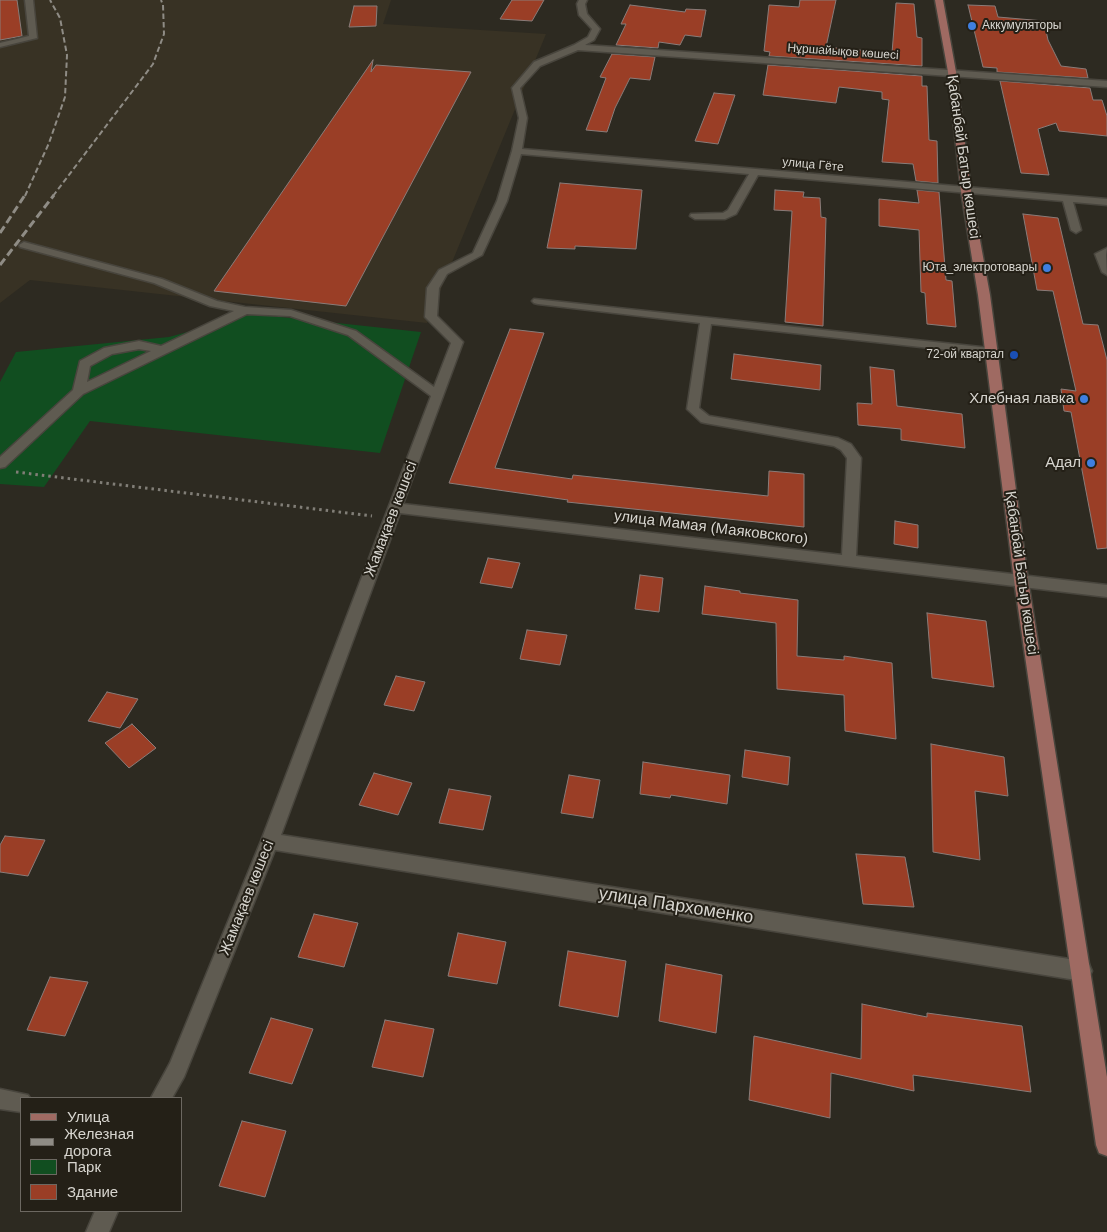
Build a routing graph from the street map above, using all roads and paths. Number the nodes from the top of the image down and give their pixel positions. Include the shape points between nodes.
1 (29, 0) edge
2 (583, 0) edge
3 (939, 0) edge
4 (0, 45) edge
5 (577, 47) junction
6 (952, 72) junction
7 (1107, 84) edge
8 (517, 152) junction
9 (754, 172) junction
10 (966, 191) junction
11 (1067, 199) junction
12 (1107, 202) edge
13 (695, 216) dead end
14 (1076, 230) dead end
15 (24, 245) dead end
16 (1107, 251) edge
17 (1107, 272) edge
18 (538, 301) dead end
19 (245, 310) junction
20 (706, 320) junction
21 (160, 350) junction
22 (990, 352) junction
23 (79, 391) junction
24 (437, 395) junction
25 (5, 468) edge
26 (393, 513) junction
27 (849, 560) junction
28 (1021, 580) junction
29 (1107, 591) edge
30 (270, 841) junction
31 (1082, 971) junction
32 (162, 1097) edge
33 (0, 1099) edge
34 (20, 1102) edge
35 (1106, 1132) edge
36 (107, 1212) edge
37 (97, 1232) edge

1 - 4 street via 33,38
2 - 5 street, Жамақаев көшесі via 582,15 596,29 591,38
3 - 6 main road, Қабанбай Батыр көшесі
5 - 6 street, Нұршайықов көшесі
5 - 8 street, Жамақаев көшесі via 537,64 516,88 523,118
6 - 7 street, Нұршайықов көшесі
6 - 10 main road, Қабанбай Батыр көшесі
8 - 9 street, улица Гёте
8 - 24 street, Жамақаев көшесі via 502,201 477,255 443,272 433,288 431,317 457,342
9 - 10 street, улица Гёте
9 - 13 street via 732,212 725,216
10 - 11 street, улица Гёте
10 - 22 main road, Қабанбай Батыр көшесі
11 - 12 street, улица Гёте
11 - 14 street
15 - 19 street via 158,281 214,304
16 - 17 street via 1100,254
18 - 20 street
19 - 21 street
19 - 24 street via 291,313 352,333
20 - 22 street
20 - 27 street via 693,410 705,419 838,442 846,448 854,458
21 - 23 street
21 - 23 street via 139,345 108,351 84,364
22 - 28 main road, Қабанбай Батыр көшесі
23 - 25 street
24 - 26 street, Жамақаев көшесі
25 - 26 path
26 - 27 street, улица Мамая (Маяковского)
26 - 30 street, Жамақаев көшесі
27 - 28 street, улица Мамая (Маяковского)
28 - 29 street, улица Мамая (Маяковского)
28 - 31 main road, Қабанбай Батыр көшесі
30 - 31 street, улица Пархоменко
30 - 32 street, Жамақаев көшесі via 178,1070
31 - 35 main road, Қабанбай Батыр көшесі
33 - 34 street
36 - 37 street

